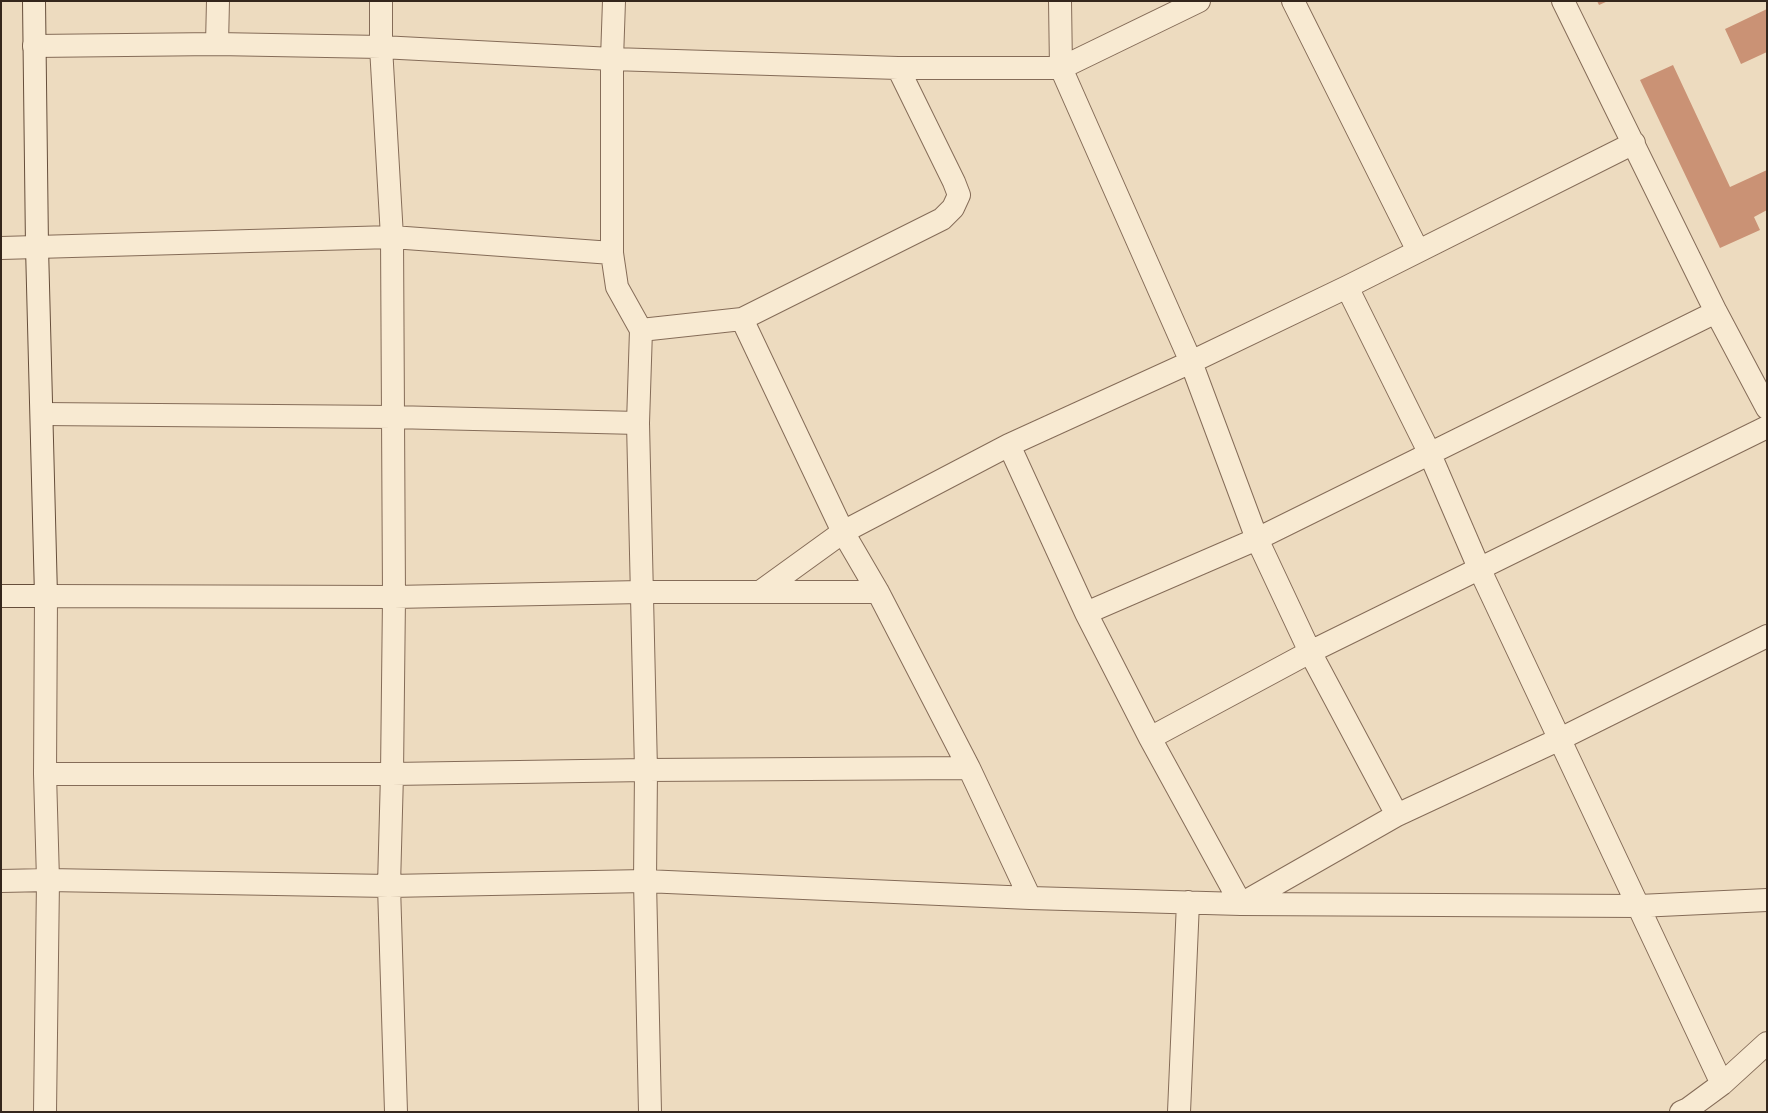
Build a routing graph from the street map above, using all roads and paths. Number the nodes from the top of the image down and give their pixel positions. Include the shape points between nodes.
1 (34, 1) edge
2 (218, 1) edge
3 (381, 1) edge
4 (614, 1) edge
5 (1060, 1) edge
6 (1199, 1) edge
7 (1293, 1) edge
8 (1563, 1) edge
9 (217, 44) junction
10 (34, 46) junction
11 (381, 47) junction
12 (612, 59) junction
13 (898, 68) junction
14 (1061, 68) junction
15 (1634, 144) junction
16 (392, 237) junction
17 (37, 247) junction
18 (1, 248) edge
19 (1418, 251) junction
20 (612, 253) junction
21 (1347, 287) junction
22 (1716, 312) junction
23 (742, 319) junction
24 (641, 330) junction
25 (1190, 362) junction
26 (1767, 408) edge
27 (42, 414) junction
28 (392, 417) junction
29 (638, 423) junction
30 (1767, 427) edge
31 (1009, 445) junction
32 (1429, 452) junction
33 (843, 532) junction
34 (1257, 539) junction
35 (1479, 568) junction
36 (640, 592) junction
37 (760, 592) junction
38 (878, 592) junction
39 (1, 596) edge
40 (46, 596) junction
41 (394, 597) junction
42 (1086, 613) junction
43 (1767, 636) edge
44 (1310, 652) junction
45 (1150, 738) junction
46 (1560, 739) junction
47 (969, 768) junction
48 (646, 770) junction
49 (45, 774) junction
50 (392, 774) junction
51 (1397, 815) junction
52 (48, 880) junction
53 (1, 881) edge
54 (645, 881) junction
55 (389, 886) junction
56 (1030, 898) junction
57 (1767, 900) edge
58 (1188, 902) junction
59 (1240, 904) junction
60 (1638, 906) junction
61 (1767, 1043) edge
62 (1722, 1084) junction
63 (1685, 1111) edge
64 (45, 1112) edge
65 (396, 1112) edge
66 (650, 1112) edge
67 (1179, 1112) edge

1 - 10 street
2 - 9 street
3 - 11 street
4 - 12 street
5 - 14 street
6 - 14 street
7 - 19 street
8 - 15 street
9 - 10 street
9 - 11 street
10 - 17 street
11 - 12 street
11 - 16 street
12 - 13 street
12 - 20 street
13 - 14 street
13 - 23 street via 954,182 959,195 953,208 942,219
14 - 25 street
15 - 19 street
15 - 22 street
16 - 17 street
16 - 20 street
16 - 28 street
17 - 18 street
17 - 27 street
19 - 21 street
20 - 24 street via 617,288
21 - 25 street
21 - 32 street
22 - 26 street
22 - 32 street
23 - 24 street
23 - 33 street
24 - 29 street
25 - 31 street
25 - 34 street
27 - 28 street
27 - 40 street
28 - 29 street
28 - 41 street
29 - 36 street
30 - 35 street
31 - 33 street
31 - 42 street
32 - 34 street
32 - 35 street
33 - 37 street
33 - 38 street
34 - 42 street
34 - 44 street
35 - 44 street
35 - 46 street
36 - 37 street
36 - 41 street
36 - 48 street
37 - 38 street
38 - 47 street
39 - 40 street
40 - 41 street
40 - 49 street
41 - 50 street
42 - 45 street
43 - 46 street
44 - 45 street
44 - 51 street
45 - 59 street
46 - 51 street
46 - 60 street
47 - 48 street
47 - 56 street
48 - 50 street
48 - 54 street
49 - 50 street
49 - 52 street
50 - 55 street
51 - 59 street
52 - 53 street
52 - 55 street
52 - 64 street
54 - 55 street
54 - 56 street
54 - 66 street
55 - 65 street
56 - 58 street
57 - 60 street
58 - 59 street
58 - 67 street
59 - 60 street
60 - 62 street
61 - 62 street
62 - 63 street

